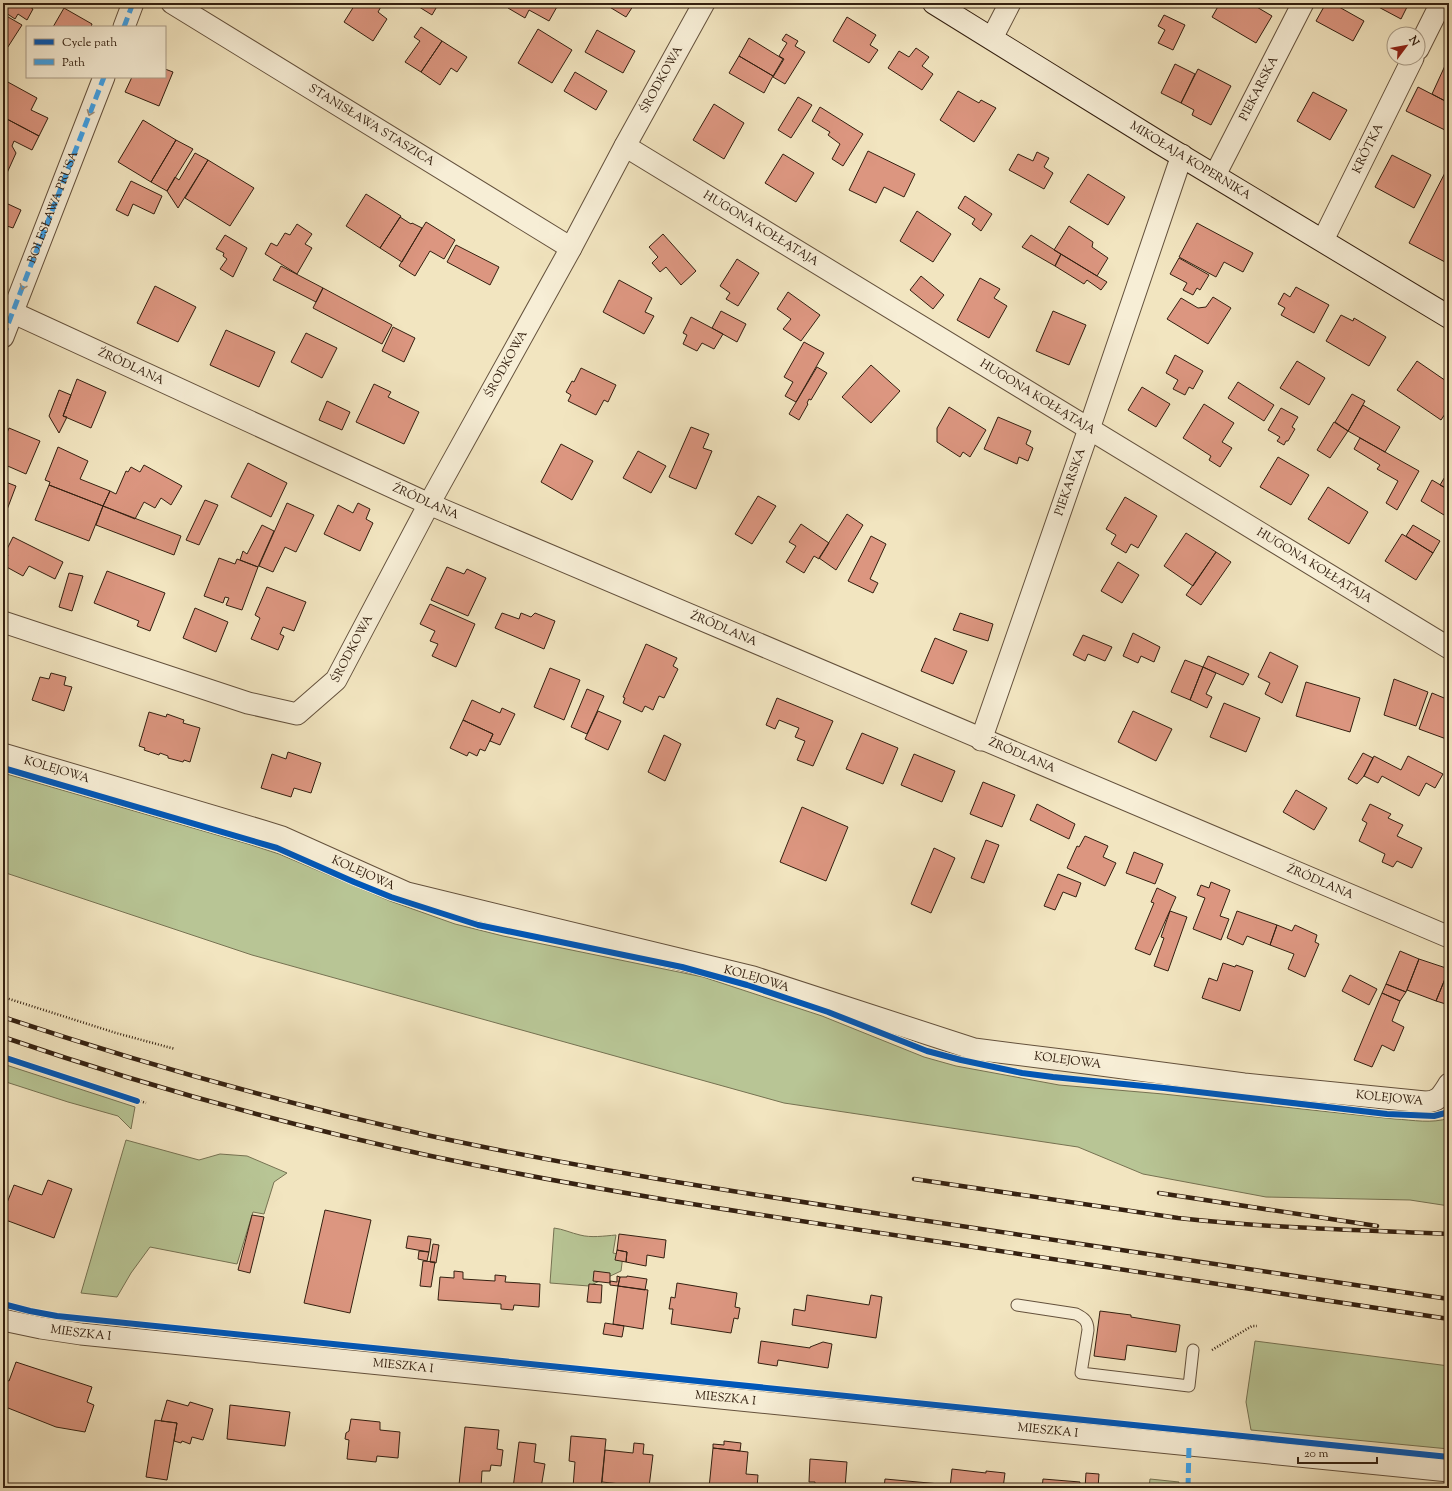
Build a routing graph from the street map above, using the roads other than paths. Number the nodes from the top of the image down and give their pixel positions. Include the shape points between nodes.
1 (133, 3) edge
2 (172, 3) edge
3 (704, 3) edge
4 (934, 3) edge
5 (1010, 3) edge
6 (1303, 3) edge
7 (1441, 3) edge
8 (124, 26) edge
9 (1426, 32) edge
10 (992, 38) junction
11 (1409, 66) edge
12 (104, 78) edge
13 (625, 146) junction
14 (1182, 155) junction
15 (1215, 175) junction
16 (1323, 240) junction
17 (571, 248) junction
18 (8, 311) edge
19 (1447, 312) edge
20 (3, 337) edge
21 (1089, 429) junction
22 (429, 504) junction
23 (3, 622) edge
24 (1449, 648) edge
25 (981, 740) junction
26 (3, 754) edge
27 (1449, 937) edge
28 (1449, 1084) edge
29 (1017, 1305) dead end
30 (3, 1320) edge
31 (1193, 1350) road end
32 (1449, 1471) edge

1 - 8 street
2 - 17 street, STANISŁAWA STASZICA
3 - 13 street, ŚRODKOWA
4 - 10 street, MIKOŁAJA KOPERNIKA
5 - 10 street
6 - 15 street, PIEKARSKA
7 - 9 street
10 - 14 street, MIKOŁAJA KOPERNIKA
11 - 16 street, KRÓTKA
12 -> 18 street, BOLESŁAWA PRUSA
13 - 17 street, ŚRODKOWA
13 - 21 street, HUGONA KOŁŁĄTAJA
14 - 15 street, MIKOŁAJA KOPERNIKA
14 - 21 street, PIEKARSKA
15 - 16 street, MIKOŁAJA KOPERNIKA
16 - 19 street, MIKOŁAJA KOPERNIKA
17 - 22 street, ŚRODKOWA
18 - 20 street, BOLESŁAWA PRUSA
18 - 22 street, ŹRÓDLANA
21 - 24 street, HUGONA KOŁŁĄTAJA
21 - 25 street, PIEKARSKA
22 - 23 street, ŚRODKOWA via 336,680 296,714 248,703
22 - 25 street, ŹRÓDLANA
25 - 27 street, ŹRÓDLANA
26 - 28 street, KOLEJOWA via 282,837 407,893 753,977 974,1049 1244,1084 1425,1102 1433,1102 1439,1098
29 - 31 lane via 1076,1314 1084,1318 1088,1330 1081,1373 1189,1386
30 - 32 street, MIESZKA I via 81,1334

